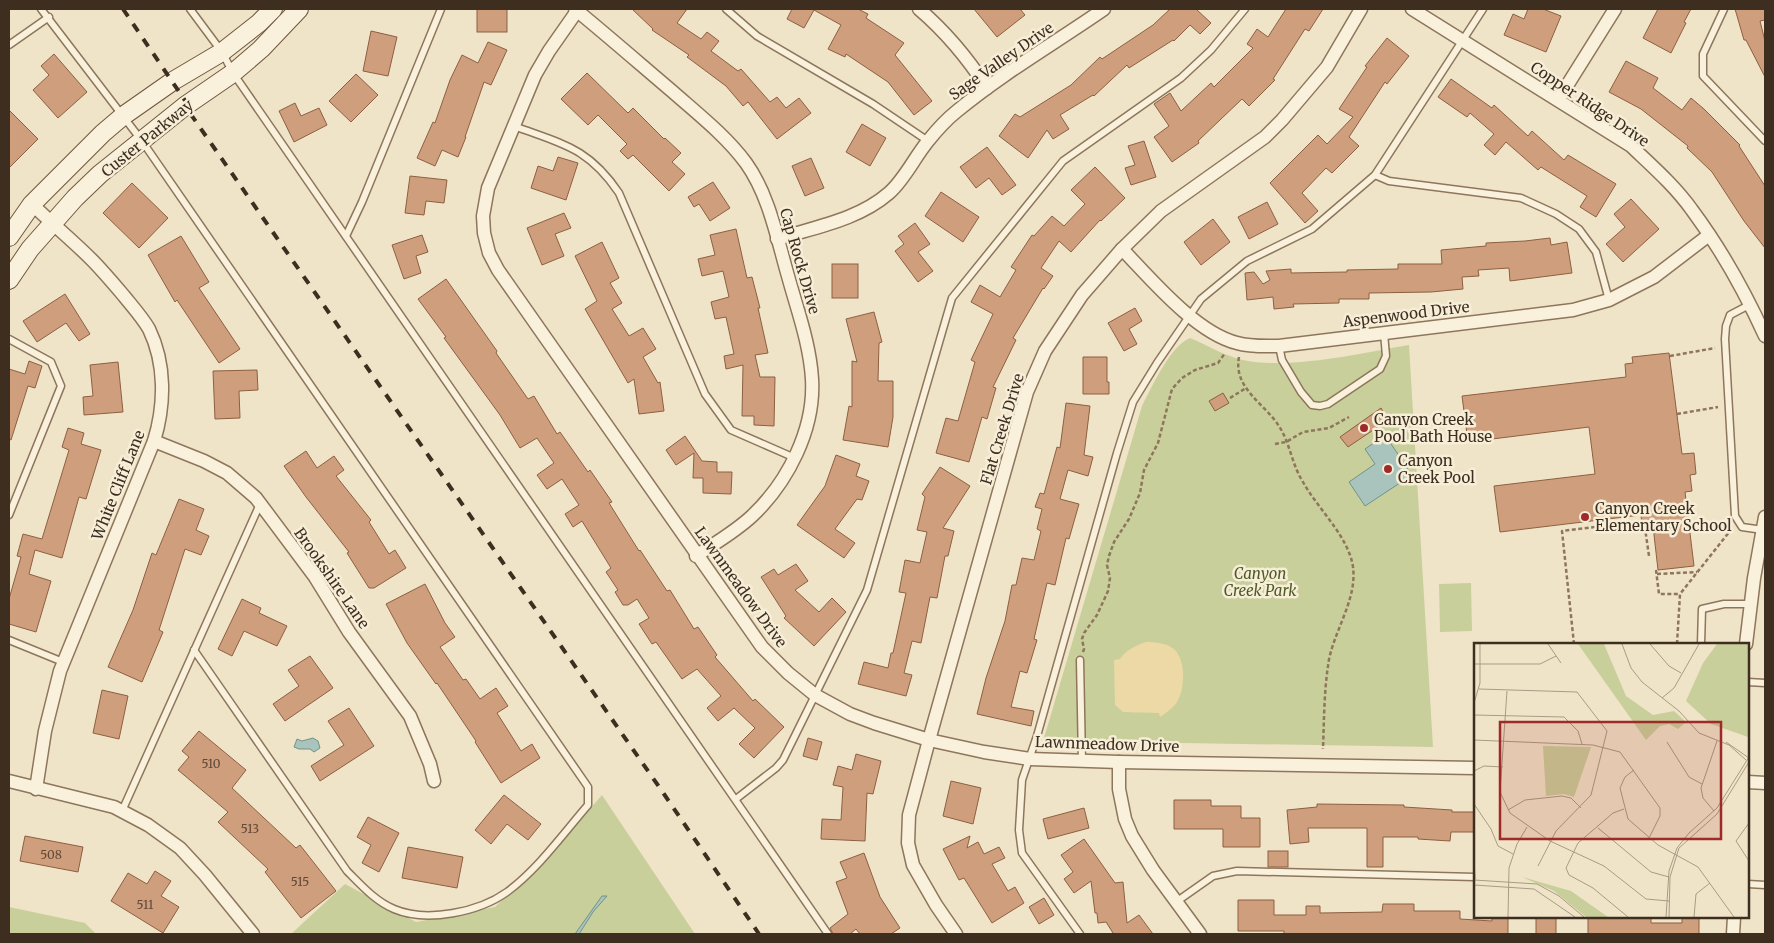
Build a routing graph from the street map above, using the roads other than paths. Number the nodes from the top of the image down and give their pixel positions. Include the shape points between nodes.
1 (41, 9) edge
2 (190, 9) edge
3 (273, 9) edge
4 (299, 9) edge
5 (441, 9) edge
6 (726, 9) edge
7 (919, 9) edge
8 (1104, 9) edge
9 (1245, 9) edge
10 (1361, 9) edge
11 (1412, 9) edge
12 (1483, 9) edge
13 (1615, 9) edge
14 (1724, 9) edge
15 (576, 10) edge
16 (49, 17) junction
17 (1463, 41) junction
18 (9, 45) edge
19 (222, 52) junction
20 (233, 72) junction
21 (987, 88) junction
22 (1558, 100) junction
23 (123, 116) junction
24 (513, 126) junction
25 (142, 141) junction
26 (928, 141) junction
27 (1765, 141) edge
28 (1375, 175) junction
29 (32, 204) junction
30 (51, 223) junction
31 (1709, 235) junction
32 (346, 236) junction
33 (9, 237) edge
34 (777, 238) junction
35 (1122, 249) junction
36 (9, 280) edge
37 (1608, 300) junction
38 (1751, 304) junction
39 (1190, 316) junction
40 (1384, 333) junction
41 (1765, 336) edge
42 (9, 339) edge
43 (1279, 346) junction
44 (154, 441) junction
45 (795, 458) junction
46 (260, 503) junction
47 (9, 515) edge
48 (1765, 517) edge
49 (1763, 530) junction
50 (696, 556) junction
51 (1760, 578) edge
52 (1750, 604) junction
53 (9, 640) edge
54 (1701, 643) edge
55 (1746, 643) edge
56 (194, 650) junction
57 (1080, 660) dead end
58 (64, 662) junction
59 (1749, 682) edge
60 (1765, 683) edge
61 (815, 696) junction
62 (929, 740) junction
63 (1030, 759) junction
64 (1082, 761) junction
65 (1119, 762) junction
66 (1474, 768) edge
67 (9, 781) edge
68 (434, 781) dead end
69 (1749, 782) edge
70 (1765, 783) edge
71 (9, 786) edge
72 (36, 788) junction
73 (736, 799) junction
74 (122, 811) junction
75 (1474, 877) edge
76 (1749, 884) edge
77 (1765, 885) edge
78 (1176, 902) junction
79 (1734, 918) edge
80 (253, 934) edge
81 (828, 934) edge
82 (956, 934) edge
83 (1080, 934) edge
84 (1200, 934) edge
85 (1733, 934) edge

1 - 16 lane
2 - 19 lane
3 - 19 street, Custer Parkway
4 - 20 street, Custer Parkway
5 - 32 lane
6 - 26 lane via 757,36 873,104
7 - 21 street via 967,57
8 - 21 street, Sage Valley Drive
9 - 61 lane via 1211,50 1180,78 1063,161 952,298 867,590
10 - 35 street, Flat Creek Drive via 1327,67 1282,120 1264,137 1161,211
11 - 17 street, Copper Ridge Drive
12 - 17 lane
13 - 22 street
14 - 27 lane via 1703,54 1703,76
15 - 24 street, Lawnmeadow Drive via 535,75
15 - 34 street, Cap Rock Drive via 698,114 746,163 756,180
16 - 18 lane
16 - 23 lane
17 - 22 street, Copper Ridge Drive
17 - 28 lane
19 - 20 lane
19 - 23 street, Custer Parkway
20 - 25 street, Custer Parkway
20 - 32 lane
21 - 26 street, Sage Valley Drive via 956,112
22 - 31 street, Copper Ridge Drive via 1631,146 1692,209
23 - 25 lane
23 - 29 street, Custer Parkway
24 - 45 lane via 582,153 606,174 619,193 706,394 731,430
24 - 50 street, Lawnmeadow Drive via 485,197 484,233 493,262
25 - 30 street, Custer Parkway via 100,174
25 - 56 lane via 588,786 588,805 524,877 489,902 438,915 394,909 364,889 347,871
26 - 34 street, Sage Valley Drive via 890,192 871,207
28 - 37 lane via 1389,181 1521,198 1556,214 1579,228 1596,252
28 - 39 lane via 1312,229 1247,261 1200,299
29 - 30 street, White Cliff Lane
29 - 33 street, Custer Parkway
30 - 36 street, Custer Parkway
30 - 44 street, White Cliff Lane via 90,258 148,328 156,347 162,386 162,406
31 - 37 street, Aspenwood Drive via 1654,278
31 - 38 street, Copper Ridge Drive
32 - 73 lane
34 - 45 street, Cap Rock Drive via 807,345 812,379 810,409
35 - 39 street, Aspenwood Drive
35 - 62 street, Flat Creek Drive via 1082,295 1045,351 1027,392
37 - 40 street, Aspenwood Drive via 1547,314
38 - 41 street, Copper Ridge Drive
38 - 49 lane via 1730,315 1726,326 1726,349 1735,516 1742,526
39 - 43 street, Aspenwood Drive via 1220,338 1238,344
39 - 63 lane via 1133,402
40 - 43 street, Aspenwood Drive
40 - 43 lane via 1386,356 1380,369 1320,406 1312,405 1302,392 1282,360
42 - 47 lane via 51,362 61,386
44 - 46 street, Brookshire Lane via 227,473
44 - 58 street, White Cliff Lane
45 - 50 street, Cap Rock Drive via 774,491 753,515
46 - 56 lane
46 - 68 street, Brookshire Lane via 410,716
48 - 49 street
49 - 51 street
50 - 61 street, Lawnmeadow Drive via 762,648
51 - 52 street
52 - 54 lane via 1724,604 1702,609
52 - 55 street
53 - 58 lane
56 - 74 lane
57 - 64 lane
58 - 72 street, White Cliff Lane via 50,709
59 - 60 lane
61 - 62 street, Lawnmeadow Drive via 850,714
61 - 73 lane via 783,760
62 - 63 street, Lawnmeadow Drive
62 - 82 street, Flat Creek Drive via 911,803 909,849 917,876
63 - 64 street, Lawnmeadow Drive
63 - 83 lane via 1024,772 1018,830 1022,853
64 - 65 street, Lawnmeadow Drive
65 - 66 street, Lawnmeadow Drive
65 - 78 street via 1119,789 1125,819 1132,836
67 - 72 street
69 - 70 street
71 - 72 street
72 - 74 street
73 - 81 lane
74 - 80 street via 180,848
75 - 78 lane via 1237,871 1213,876
76 - 77 lane
78 - 84 street
79 - 85 street

